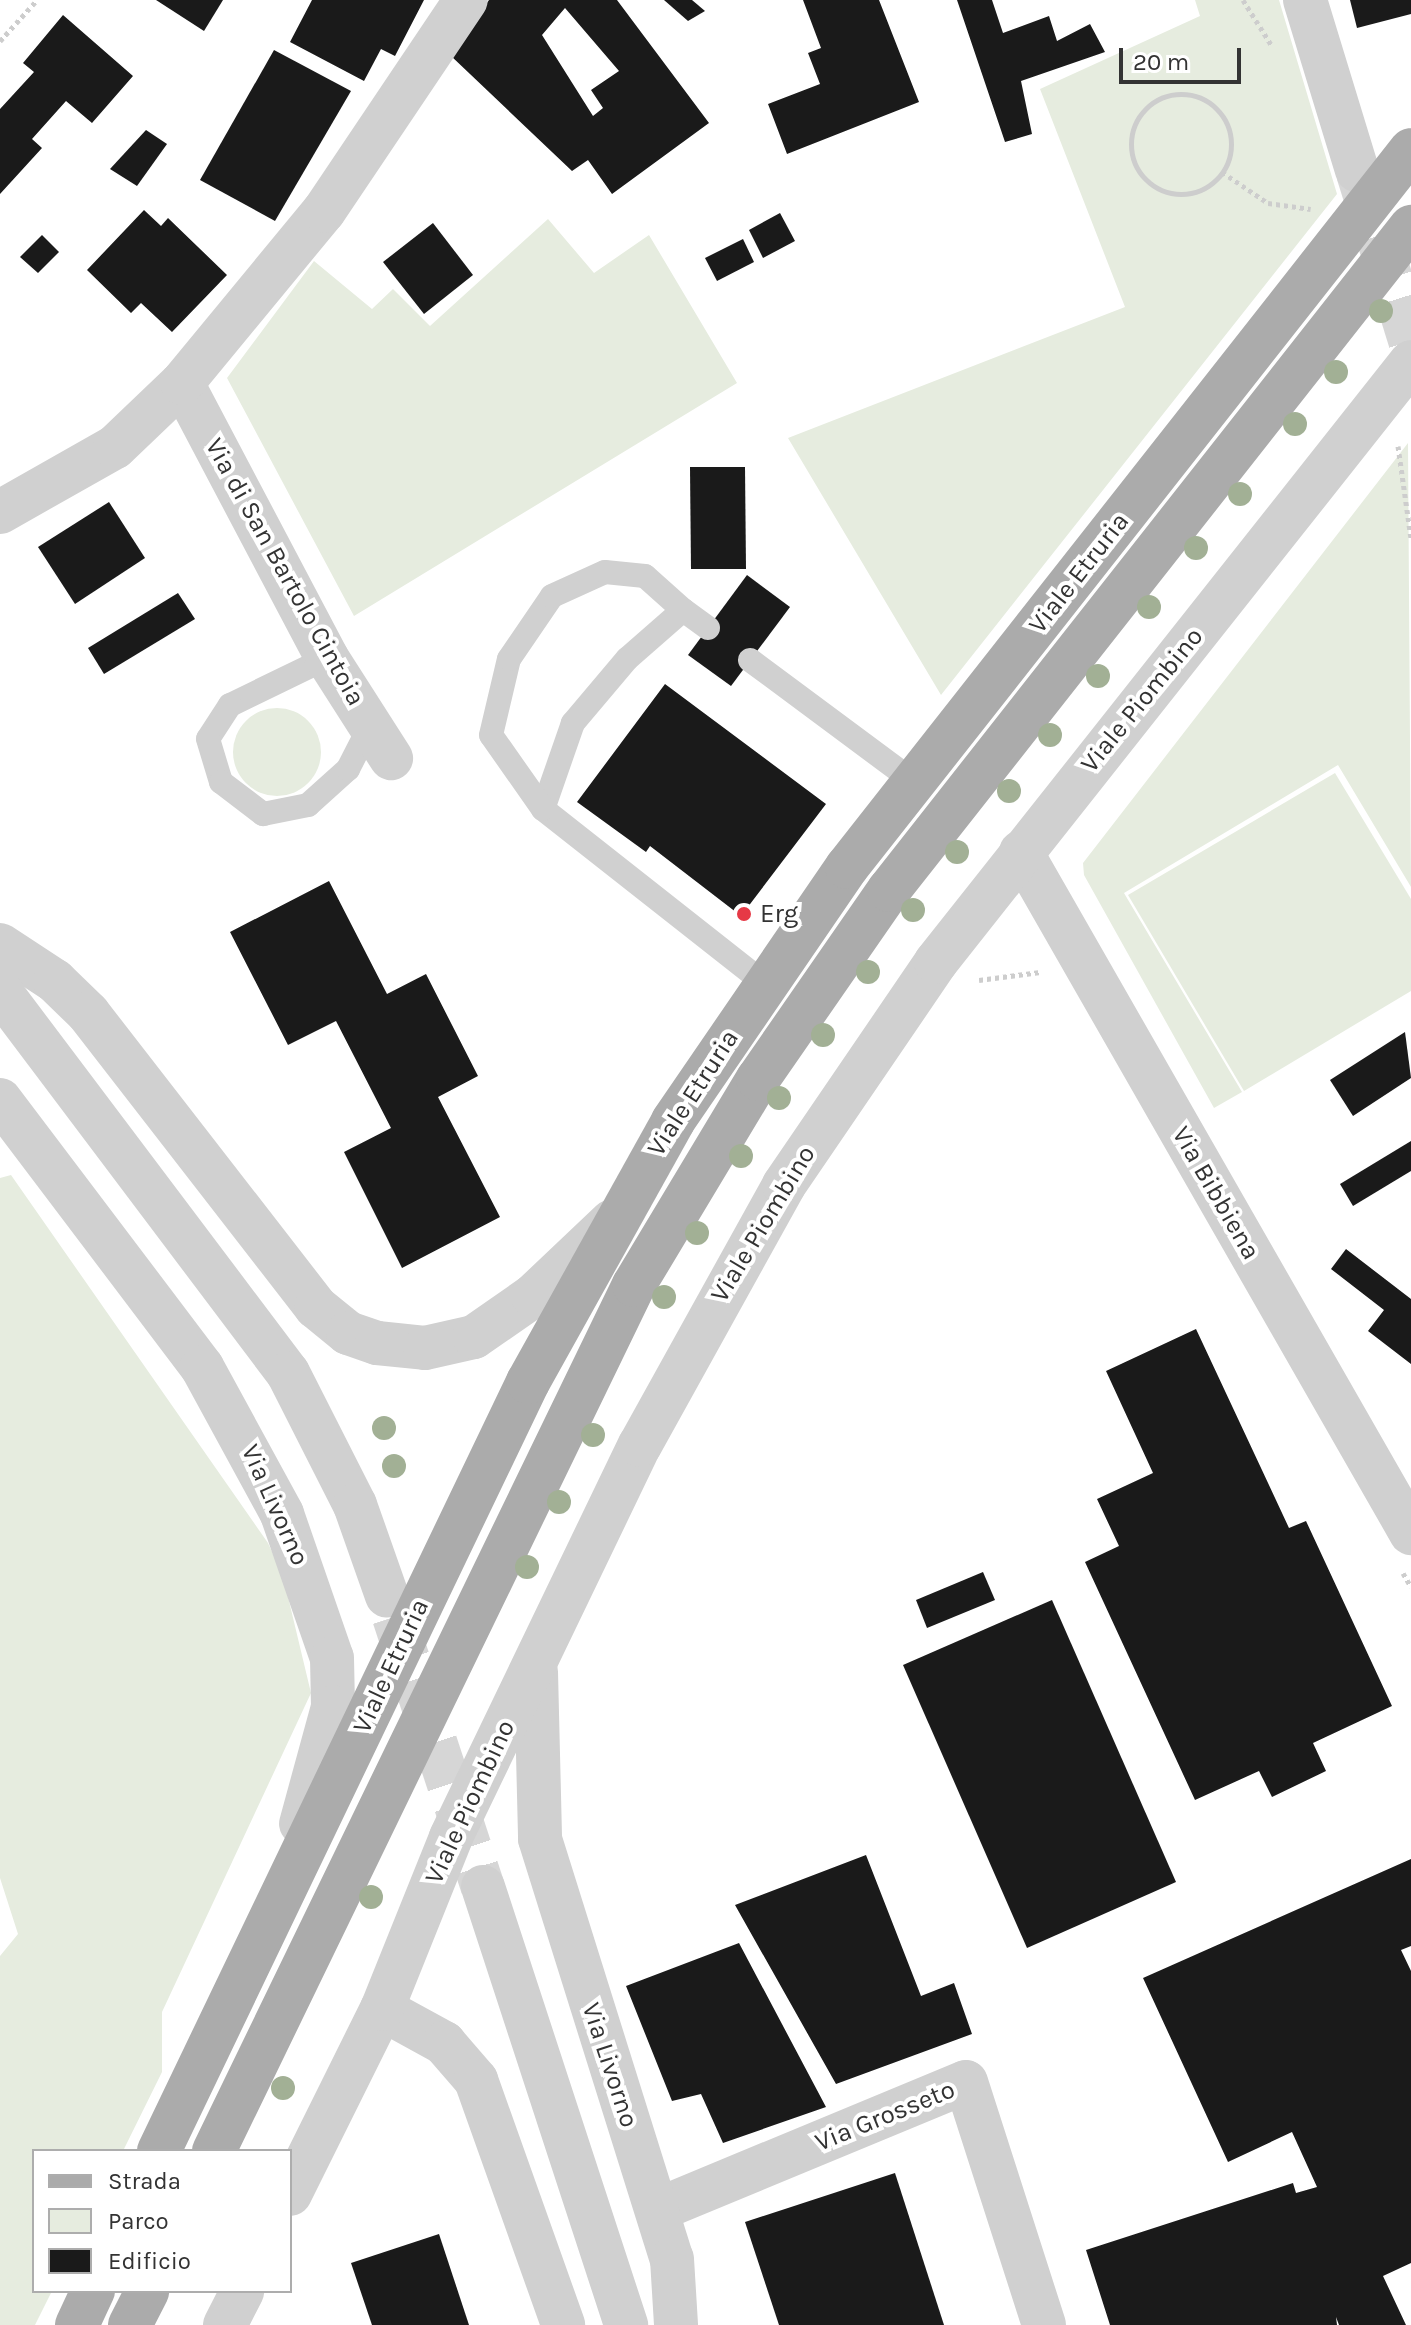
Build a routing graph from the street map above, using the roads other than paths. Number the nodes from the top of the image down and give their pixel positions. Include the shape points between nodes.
1 (466, 0) edge
2 (1305, 0) edge
3 (1411, 150) edge
4 (1357, 170) tunnel mouth
5 (1411, 227) edge
6 (1411, 362) edge
7 (182, 383) junction
8 (0, 512) edge
9 (683, 610) junction
10 (708, 628) dead end
11 (327, 658) junction
12 (750, 660) dead end
13 (380, 742) joint
14 (914, 782) junction
15 (543, 809) junction
16 (1021, 852) junction
17 (0, 945) edge
18 (764, 983) junction
19 (0, 991) edge
20 (0, 1100) edge
21 (616, 1217) junction
22 (1404, 1548) edge
23 (387, 1596) tunnel mouth
24 (536, 1662) junction
25 (483, 1887) tunnel mouth
26 (246, 1970) junction
27 (382, 2009) junction
28 (160, 2149) edge
29 (215, 2149) edge
30 (292, 2190) edge
31 (657, 2210) junction
32 (92, 2293) edge
33 (146, 2293) edge
34 (241, 2293) edge
35 (77, 2325) edge
36 (130, 2325) edge
37 (225, 2325) edge
38 (563, 2325) edge
39 (626, 2325) edge
40 (676, 2325) edge
41 (1044, 2325) edge

1 - 7 street via 324,211
2 - 4 street
3 - 14 main road, Viale Etruria
5 - 29 main road, Viale Etruria via 889,890 750,1092 613,1326
6 - 16 street, Viale Piombino
7 - 8 street via 115,447
7 - 11 street, Via di San Bartolo Cintoia
9 - 10 lane
9 - 15 lane via 627,659 573,723
9 - 15 lane via 645,576 605,572 552,596 509,659 491,735
11 - 13 street, Via di San Bartolo Cintoia
11 - 13 lane via 230,705 208,739 221,782 263,814 308,805
12 - 14 lane
14 - 18 main road, Viale Etruria
15 - 18 lane
16 - 22 street, Via Bibbiena
16 - 24 street, Viale Piombino via 874,1049 751,1239 653,1420
17 - 21 street via 55,981 88,1013 306,1295 348,1333 411,1347 474,1337 533,1296
18 - 21 main road, Viale Etruria
19 - 23 street via 288,1373 343,1478
20 - 26 street, Via Livorno via 202,1367 244,1435 282,1514 327,1637 333,1693 321,1759
21 - 26 main road, Viale Etruria via 528,1382
24 - 27 street, Viale Piombino via 451,1837
24 - 31 street, Via Livorno via 540,1839
25 - 39 street
26 - 28 main road, Viale Etruria
27 - 30 street, Viale Piombino
27 - 38 street via 444,2043 476,2080
31 - 40 street, Via Livorno via 672,2259
31 - 41 street, Via Grosseto via 966,2082
32 - 35 main road
33 - 36 main road
34 - 37 street

